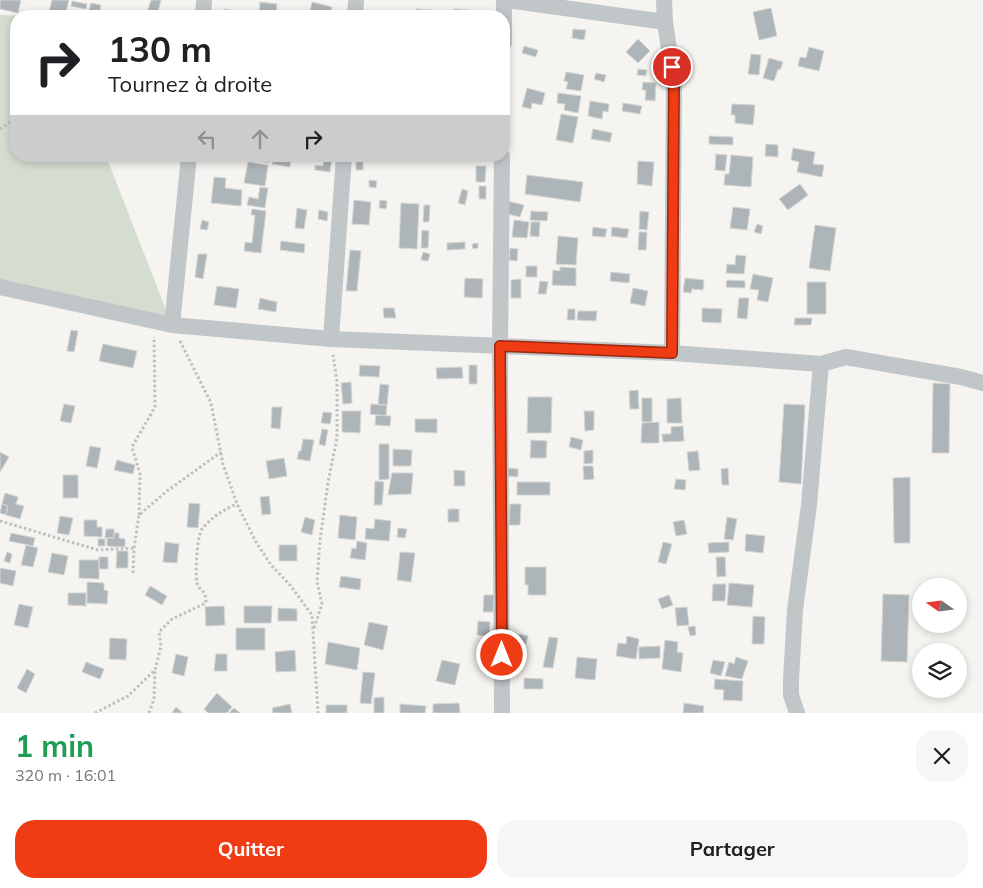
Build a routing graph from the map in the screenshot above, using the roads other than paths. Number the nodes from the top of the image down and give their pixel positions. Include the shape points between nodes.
1 (505, 0) edge
2 (664, 0) edge
3 (665, 22) junction
4 (188, 162) edge
5 (344, 162) edge
6 (502, 162) edge
7 (0, 287) edge
8 (172, 325) junction
9 (331, 339) junction
10 (500, 346) junction
11 (672, 353) junction
12 (821, 364) junction
13 (983, 383) edge
14 (502, 713) edge
15 (798, 713) edge

1 - 3 street
2 - 3 street
3 - 11 street via 674,82
4 - 8 street
5 - 9 street
6 - 10 street
7 - 8 street
8 - 9 street
9 - 10 street
10 - 11 street
10 - 14 street
11 - 12 street
12 - 13 street via 846,357
12 - 15 street via 791,680 791,695

